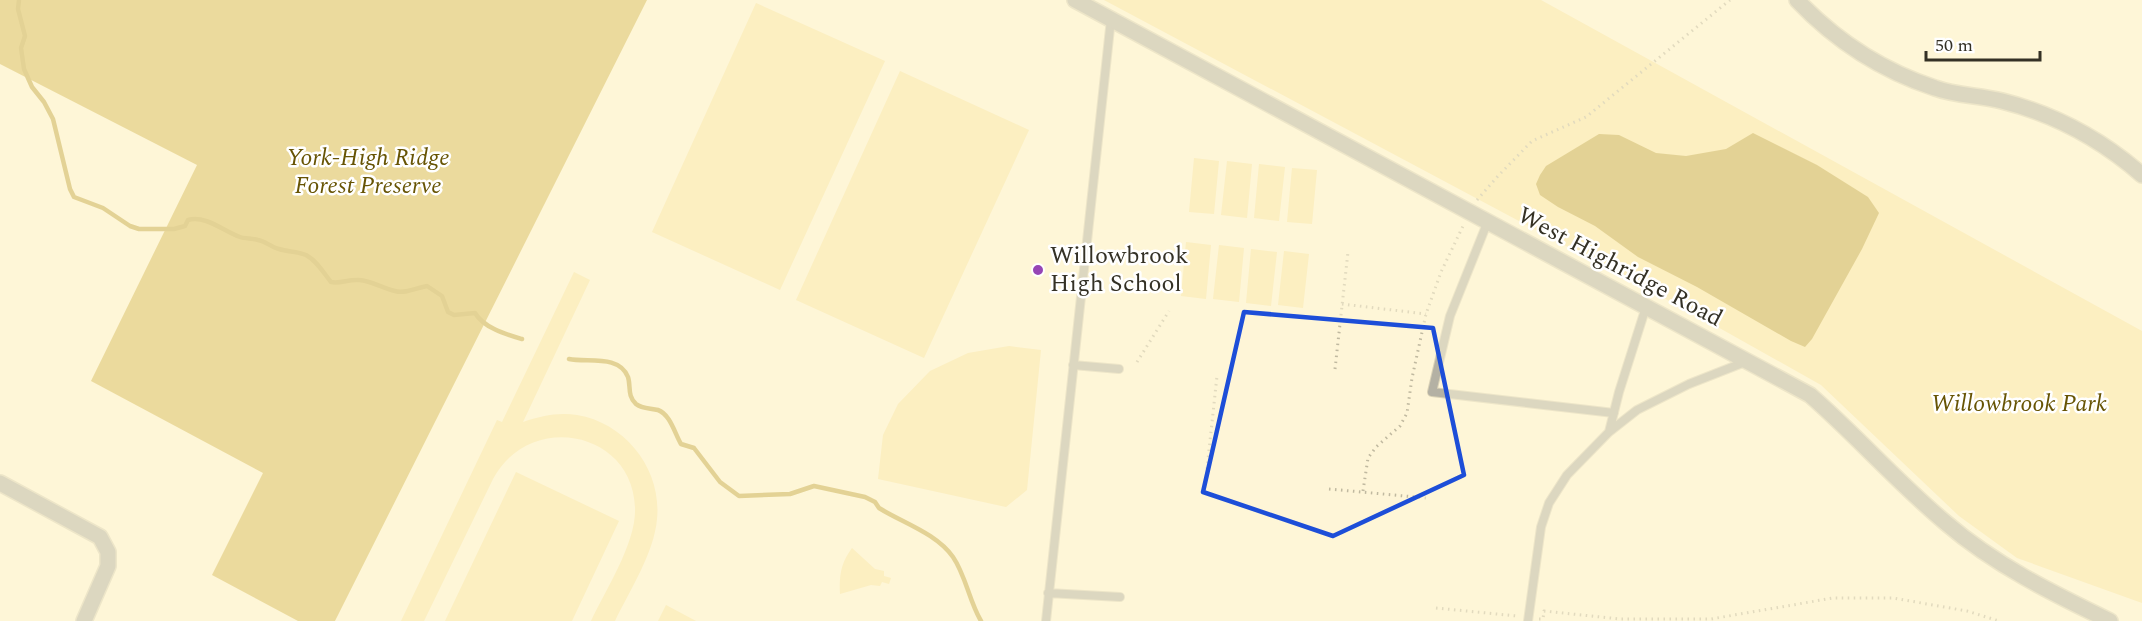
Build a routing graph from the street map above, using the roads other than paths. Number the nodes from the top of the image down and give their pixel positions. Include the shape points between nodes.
1 (1075, 0) edge
2 (1797, 0) edge
3 (1111, 19) junction
4 (2142, 175) edge
5 (1488, 221) junction
6 (1646, 306) junction
7 (1748, 361) junction
8 (1073, 365) junction
9 (1119, 369) dead end
10 (1614, 413) junction
11 (1609, 432) junction
12 (0, 483) edge
13 (1048, 593) junction
14 (1120, 597) dead end
15 (1528, 619) edge
16 (84, 621) edge
17 (1046, 621) edge
18 (2110, 621) edge

1 - 3 street, West Highridge Road
2 - 4 street via 1841,39 1876,62 1934,88 1999,100 2043,114 2104,146
3 - 5 street, West Highridge Road
3 - 8 lane
5 - 6 street, West Highridge Road
5 - 10 lane via 1450,316 1432,392
6 - 7 street, West Highridge Road
6 - 10 lane
7 - 11 lane via 1637,410
7 - 18 street, West Highridge Road via 1810,395 1918,499 1978,548 2045,589
8 - 9 lane
8 - 13 lane
10 - 11 lane
11 - 15 lane via 1567,475 1549,503 1541,527
12 - 16 street via 99,537 108,552 108,566
13 - 14 lane
13 - 17 lane

